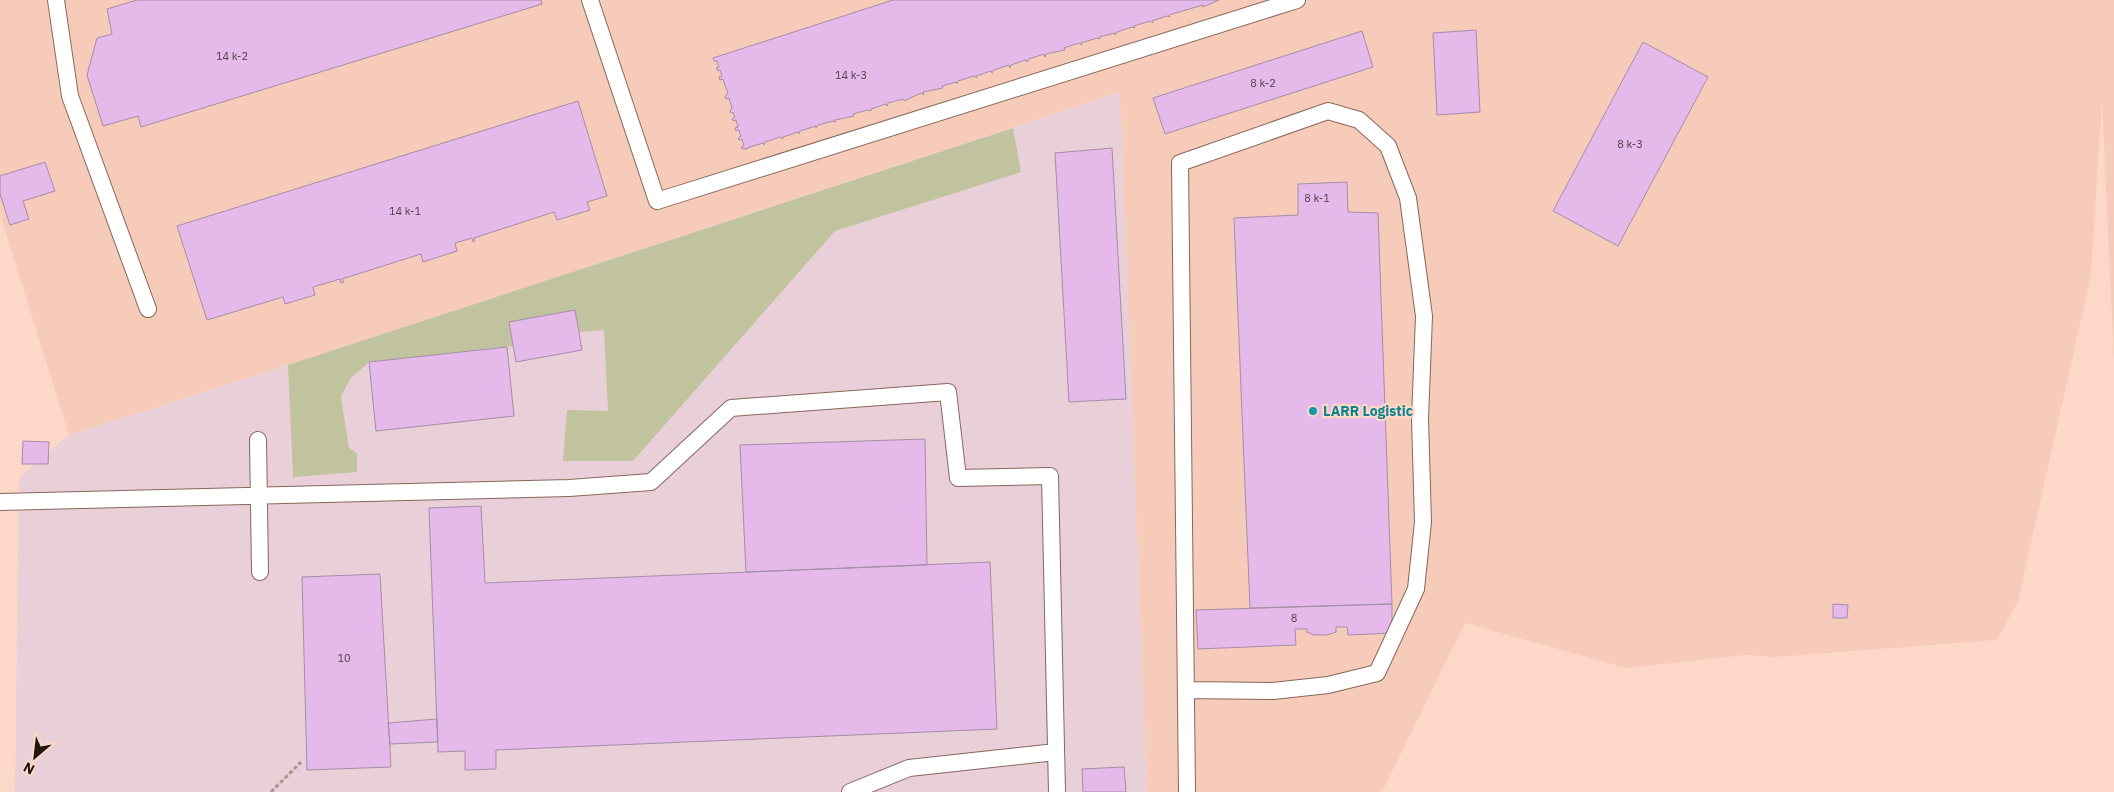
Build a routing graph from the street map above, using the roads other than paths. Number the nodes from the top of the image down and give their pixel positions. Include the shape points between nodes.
1 (56, 0) edge
2 (590, 0) edge
3 (1297, 0) edge
4 (148, 309) dead end
5 (258, 440) dead end
6 (259, 495) junction
7 (0, 502) edge
8 (260, 572) dead end
9 (1186, 690) junction
10 (1056, 752) junction
11 (850, 792) edge
12 (1057, 792) edge
13 (1187, 792) edge

1 - 4 lane via 70,96
2 - 3 lane via 657,201
5 - 6 lane
6 - 7 lane
6 - 8 lane
6 - 10 lane via 569,488 651,482 730,408 948,392 958,478 1050,476
9 - 9 lane via 1180,163 1328,111 1359,120 1388,146 1408,198 1424,316 1420,419 1423,522 1416,589 1377,673 1328,685 1274,691
9 - 13 lane
10 - 11 lane via 909,768
10 - 12 lane

